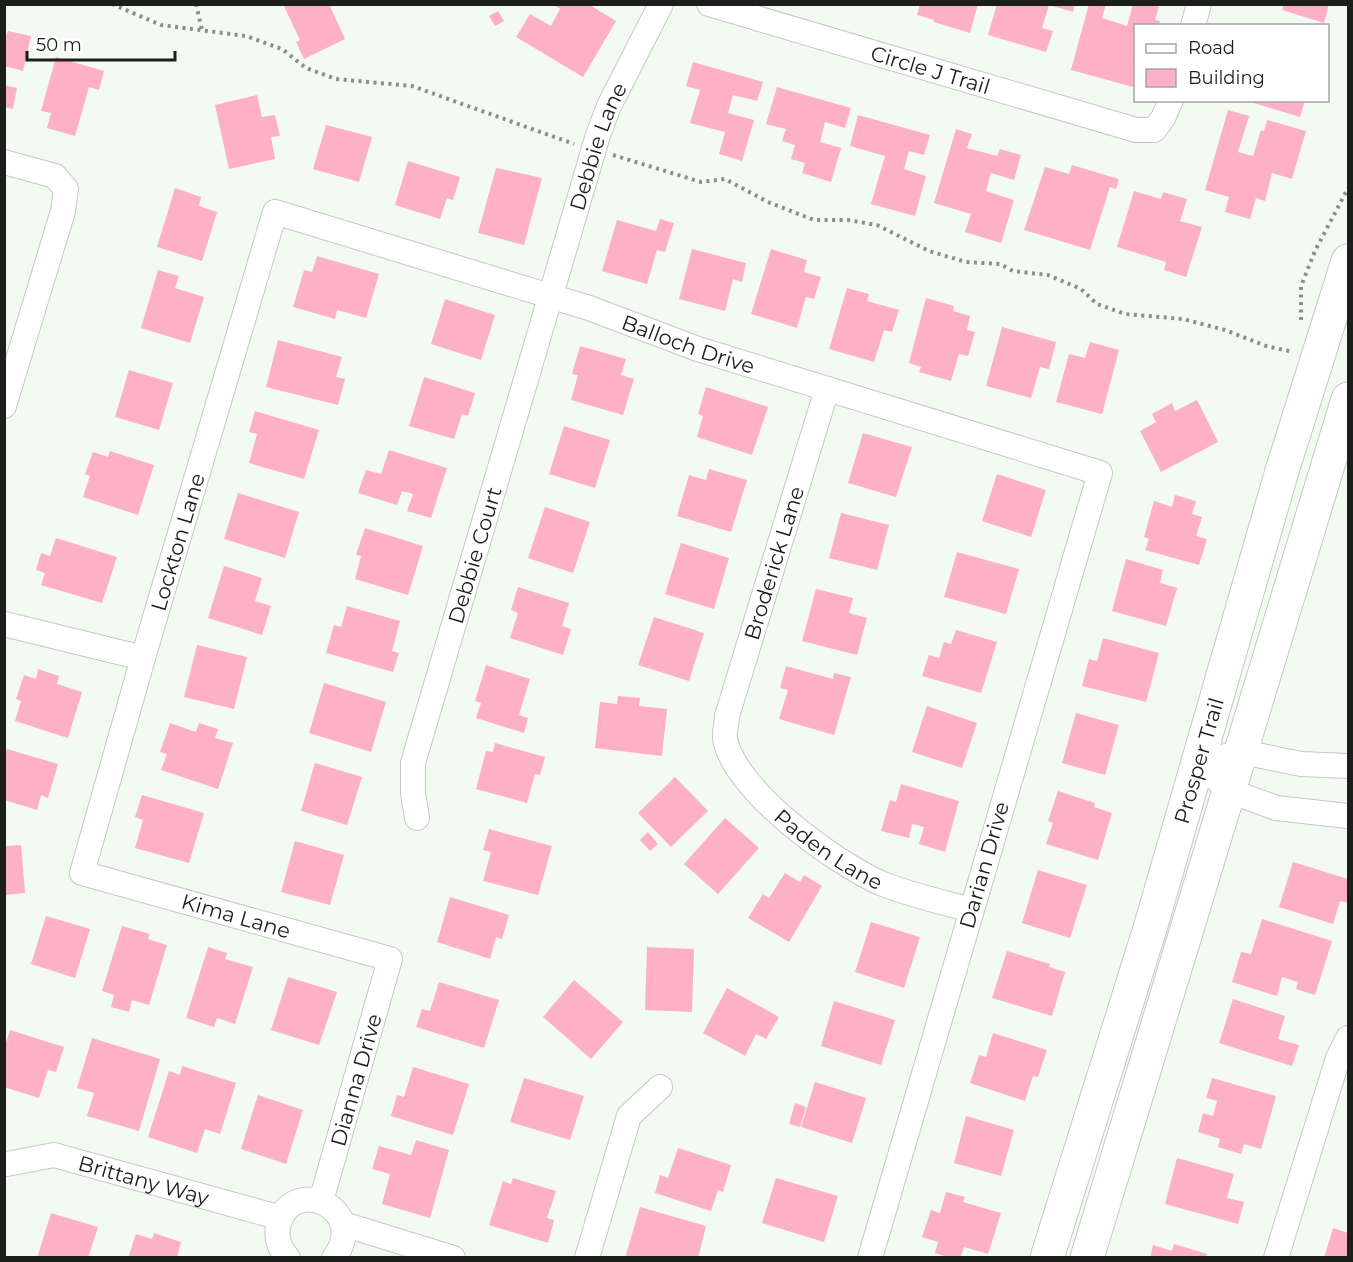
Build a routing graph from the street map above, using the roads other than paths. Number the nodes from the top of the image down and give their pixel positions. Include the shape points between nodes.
1 (661, 4) edge
2 (709, 4) edge
3 (1199, 4) edge
4 (1194, 24) edge
5 (1169, 102) edge
6 (4, 162) edge
7 (276, 212) joint
8 (1348, 261) edge
9 (551, 296) junction
10 (827, 389) junction
11 (1348, 399) edge
12 (4, 406) edge
13 (1101, 473) joint
14 (4, 624) edge
15 (143, 658) junction
16 (725, 738) joint
17 (1242, 752) junction
18 (1198, 763) junction
19 (1348, 766) edge
20 (1230, 791) junction
21 (1348, 816) edge
22 (417, 818) dead end
23 (82, 873) joint
24 (971, 910) junction
25 (390, 959) joint
26 (1348, 1038) edge
27 (660, 1087) dead end
28 (7, 1164) dead end
29 (321, 1201) junction
30 (280, 1218) junction
31 (343, 1224) junction
32 (288, 1257) edge
33 (334, 1257) edge
34 (453, 1257) edge
35 (587, 1257) edge
36 (870, 1257) edge
37 (1047, 1257) edge
38 (1088, 1257) edge
39 (1276, 1257) edge

1 - 9 street, Debbie Lane via 609,106
2 - 5 street, Circle J Trail via 1136,130 1154,130
3 - 4 street
6 - 12 street via 55,176 66,189 63,211
7 - 9 street, Balloch Drive
7 - 15 street, Lockton Lane
8 - 18 main road, Prosper Trail via 1282,471
9 - 10 street, Balloch Drive via 698,349
9 - 22 street, Debbie Court via 413,763
10 - 13 street, Balloch Drive
10 - 16 street, Broderick Lane via 727,716
11 - 17 main road, Prosper Trail
13 - 24 street, Darian Drive
14 - 15 street
15 - 23 street, Lockton Lane
16 - 24 street, Paden Lane via 734,762 749,783 770,806 824,849 883,883
17 - 18 street
17 - 19 street via 1301,764
17 - 20 main road, Prosper Trail
18 - 20 street
18 - 37 main road, Prosper Trail
20 - 21 street via 1276,808
20 - 38 main road, Prosper Trail
23 - 25 street, Kima Lane
24 - 36 street, Darian Drive
25 - 29 street, Dianna Drive
26 - 39 street via 1338,1058
27 - 35 street via 629,1116
28 - 30 street, Brittany Way via 54,1155
29 - 30 street via 297,1202
29 - 31 street via 331,1206
30 - 32 street via 277,1240
31 - 33 street via 344,1237
31 - 34 street

